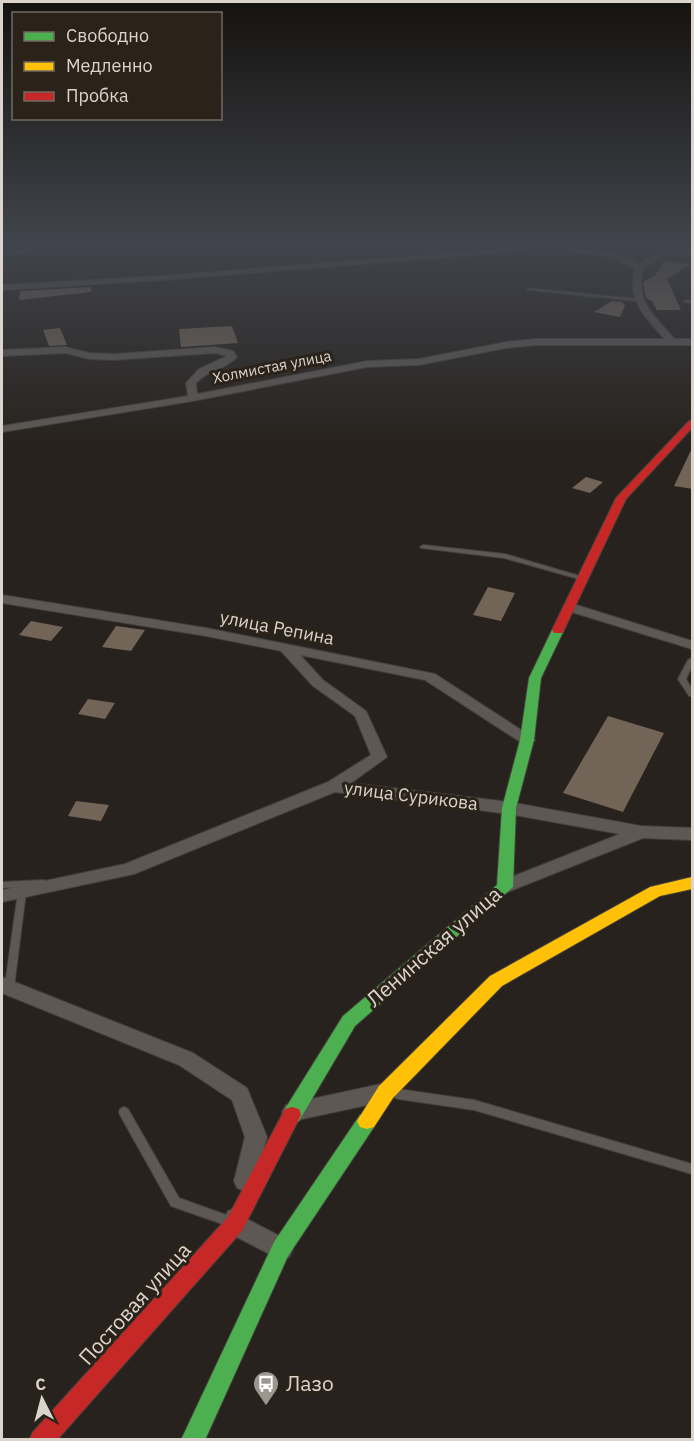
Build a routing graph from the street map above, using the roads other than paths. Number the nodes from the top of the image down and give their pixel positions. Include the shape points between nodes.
1 (645, 309) edge
2 (672, 341) junction
3 (693, 342) edge
4 (2, 353) edge
5 (193, 398) junction
6 (693, 423) edge
7 (2, 429) edge
8 (423, 547) dead end
9 (583, 579) junction
10 (2, 599) edge
11 (570, 607) junction
12 (693, 645) edge
13 (286, 648) junction
14 (693, 660) edge
15 (693, 694) edge
16 (527, 740) junction
17 (334, 786) junction
18 (509, 808) junction
19 (641, 832) junction
20 (693, 834) edge
21 (62, 883) junction
22 (693, 883) edge
23 (2, 885) edge
24 (505, 887) junction
25 (22, 892) junction
26 (2, 896) edge
27 (4, 987) edge
28 (386, 1092) junction
29 (124, 1112) dead end
30 (293, 1112) junction
31 (693, 1169) edge
32 (235, 1224) junction
33 (281, 1249) junction
34 (41, 1440) edge
35 (193, 1440) edge

1 - 2 street
2 - 3 street, Холмистая улица
2 - 5 street, Холмистая улица via 506,345 419,362 367,364
4 - 5 street via 65,350 114,357 214,350 230,353 232,357 202,371 191,383
5 - 7 street, Холмистая улица
6 - 9 street, Ленинская улица via 621,498
8 - 9 lane via 505,556
9 - 11 street, Ленинская улица
10 - 13 street, улица Репина
11 - 12 street
11 - 16 street, Ленинская улица via 535,678
13 - 16 street, улица Репина via 430,677
13 - 17 street via 318,683 361,714 379,757
14 - 15 lane via 682,680
16 - 18 street, Ленинская улица
17 - 18 street, улица Сурикова
17 - 21 street, улица Сурикова via 128,870
18 - 19 street, улица Сурикова
18 - 24 street, Ленинская улица
19 - 20 street, улица Сурикова
19 - 24 street
21 - 23 lane
21 - 25 street, улица Сурикова
22 - 28 street via 656,891 496,981
24 - 30 street, Ленинская улица via 349,1021
25 - 26 street, улица Сурикова
25 - 27 lane
27 - 32 street via 186,1059 240,1094 256,1137
28 - 30 street
28 - 31 lane via 474,1105
28 - 33 street
29 - 32 lane via 176,1202
30 - 32 street, Ленинская улица
32 - 33 street
32 - 34 street, Постовая улица
33 - 35 street

